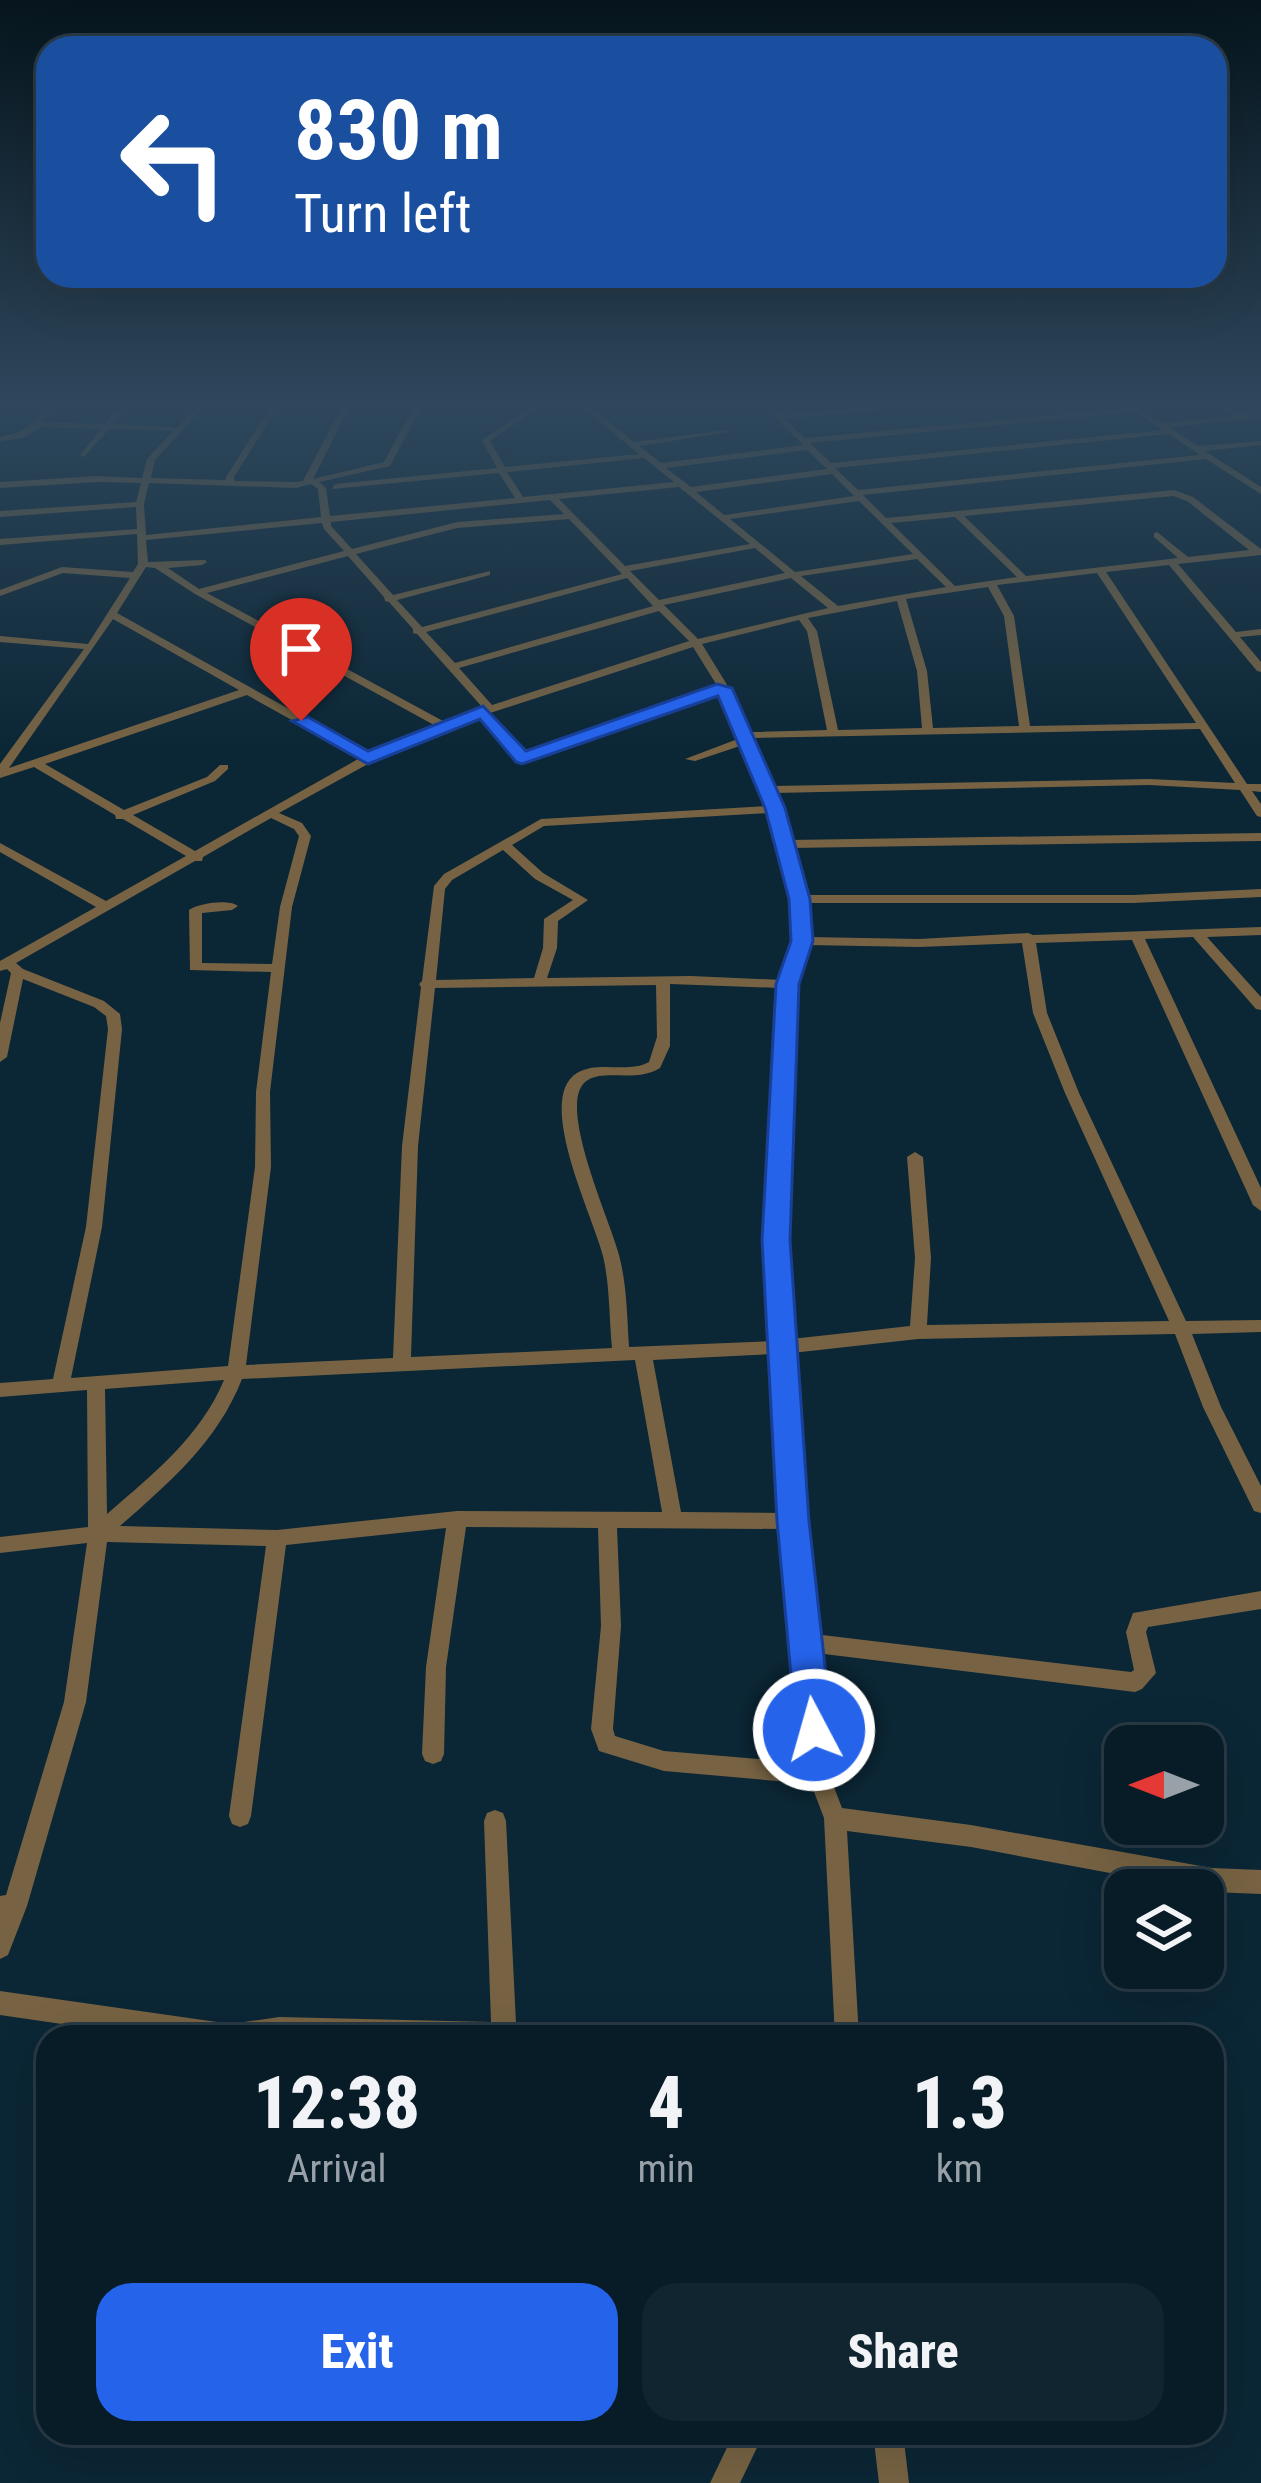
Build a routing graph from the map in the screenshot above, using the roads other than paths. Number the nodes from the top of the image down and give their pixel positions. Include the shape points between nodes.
1 (141, 518) edge
2 (337, 518) edge
3 (547, 518) edge
4 (573, 518) edge
5 (726, 518) edge
6 (881, 518) edge
7 (912, 518) edge
8 (961, 518) edge
9 (1215, 518) edge
10 (325, 519) junction
11 (884, 521) junction
12 (142, 535) junction
13 (1157, 535) dead end
14 (0, 542) edge
15 (759, 545) junction
16 (346, 552) junction
17 (1259, 552) edge
18 (919, 556) junction
19 (1179, 561) junction
20 (202, 562) dead end
21 (142, 564) junction
22 (158, 566) junction
23 (1100, 570) junction
24 (626, 572) junction
25 (487, 573) dead end
26 (794, 574) junction
27 (132, 575) junction
28 (1025, 580) junction
29 (992, 585) junction
30 (954, 590) junction
31 (198, 592) junction
32 (0, 593) edge
33 (388, 599) junction
34 (901, 599) junction
35 (657, 606) junction
36 (838, 611) junction
37 (111, 614) junction
38 (803, 619) junction
39 (417, 631) junction
40 (1261, 632) edge
41 (1234, 635) junction
42 (0, 639) edge
43 (695, 643) junction
44 (91, 647) junction
45 (453, 667) junction
46 (1261, 669) edge
47 (724, 688) junction
48 (248, 692) junction
49 (486, 710) junction
50 (442, 725) junction
51 (1202, 726) junction
52 (928, 730) junction
53 (1025, 730) junction
54 (833, 732) junction
55 (748, 737) junction
56 (368, 758) junction
57 (691, 759) dead end
58 (37, 764) junction
59 (224, 766) dead end
60 (0, 773) edge
61 (1244, 788) junction
62 (1261, 788) edge
63 (771, 800) junction
64 (1261, 813) edge
65 (272, 814) junction
66 (120, 816) junction
67 (1261, 837) edge
68 (786, 844) junction
69 (0, 847) edge
70 (506, 847) junction
71 (198, 858) junction
72 (1261, 893) edge
73 (800, 899) junction
74 (232, 906) dead end
75 (108, 908) junction
76 (1261, 931) edge
77 (1198, 935) junction
78 (1138, 936) junction
79 (1028, 937) junction
80 (802, 941) junction
81 (8, 967) edge
82 (279, 968) junction
83 (540, 980) junction
84 (663, 981) junction
85 (426, 984) junction
86 (788, 984) junction
87 (1261, 1006) edge
88 (0, 1057) edge
89 (915, 1157) dead end
90 (1261, 1205) edge
91 (1261, 1326) edge
92 (1181, 1328) junction
93 (918, 1332) junction
94 (782, 1347) junction
95 (621, 1354) junction
96 (643, 1354) junction
97 (402, 1365) junction
98 (236, 1372) junction
99 (96, 1384) junction
100 (60, 1386) junction
101 (0, 1390) edge
102 (1255, 1472) edge
103 (1261, 1505) edge
104 (457, 1519) junction
105 (608, 1519) junction
106 (673, 1520) junction
107 (793, 1521) junction
108 (98, 1534) junction
109 (277, 1538) junction
110 (0, 1545) edge
111 (1261, 1600) edge
112 (805, 1642) junction
113 (434, 1754) dead end
114 (818, 1774) junction
115 (240, 1816) dead end
116 (835, 1818) junction
117 (495, 1821) dead end
118 (1261, 1882) edge
119 (8, 1907) edge
120 (0, 1947) edge
121 (0, 2003) edge
122 (154, 2025) edge
123 (504, 2025) edge
124 (846, 2025) edge
125 (743, 2445) edge
126 (889, 2445) edge
127 (725, 2483) edge
128 (894, 2483) edge

1 - 12 street
2 - 10 street
3 - 16 street via 457,525
4 - 24 street
5 - 15 street
6 - 11 street
7 - 11 street
8 - 28 street
9 - 17 street
10 - 12 street
10 - 16 street
11 - 18 street
12 - 14 street
12 - 21 street
13 - 19 street
15 - 24 street
15 - 26 street
16 - 31 street
16 - 33 street
17 - 19 street
18 - 26 street
18 - 30 street
19 - 23 street
19 - 41 street
20 - 22 street
21 - 22 street
21 - 27 street
22 - 31 street
23 - 28 street
23 - 51 street
24 - 35 street
24 - 39 street
25 - 33 street
26 - 35 street
26 - 36 street
27 - 32 street via 62,570
27 - 37 street
28 - 29 street
29 - 30 street
29 - 53 street via 1009,616
30 - 34 street
31 - 50 street
33 - 39 street
34 - 36 street
34 - 52 street via 922,671
35 - 43 street
35 - 45 street
36 - 38 street
37 - 44 street
37 - 48 street
38 - 43 street
38 - 54 street
39 - 45 street
40 - 41 street
41 - 46 street
42 - 44 street
43 - 47 street
43 - 49 street
44 - 60 street
45 - 49 street
47 - 49 street via 526,758
47 - 55 street
48 - 56 street
48 - 58 street
49 - 50 street
50 - 56 street
51 - 53 street
51 - 61 street
52 - 53 street
52 - 54 street
54 - 55 street
55 - 57 street
55 - 63 street
56 - 65 street
58 - 60 street
58 - 66 street
59 - 66 street via 211,779
61 - 62 street
61 - 63 street via 1149,782
61 - 64 street
63 - 68 street
63 - 70 street via 541,823
65 - 71 street
65 - 82 street via 305,836 287,894
66 - 71 street
67 - 68 street
68 - 73 street
69 - 75 street
70 - 83 street via 582,901 551,919
70 - 85 street via 439,889
71 - 75 street
72 - 73 street
73 - 80 street
74 - 82 street via 196,910 195,967
75 - 81 street
76 - 77 street
77 - 78 street
77 - 87 street
78 - 79 street
78 - 90 street
79 - 80 street
79 - 92 street via 1040,1013
80 - 86 street
81 - 88 street
81 - 100 street via 99,1004 113,1014 115,1029 94,1227
82 - 98 street
83 - 84 street
83 - 85 street
84 - 86 street
84 - 95 street via 661,1056 653,1067 594,1071 570,1090 574,1146 611,1255
85 - 97 street
86 - 94 street via 776,1240
89 - 93 street via 923,1258
91 - 92 street
92 - 93 street
92 - 102 street via 1212,1407
93 - 94 street
94 - 96 street
94 - 107 street
95 - 96 street
95 - 97 street
96 - 106 street
97 - 98 street
98 - 99 street
98 - 108 street via 207,1427
99 - 100 street
99 - 108 street
100 - 101 street
102 - 103 street
104 - 105 street
104 - 109 street
104 - 113 street via 436,1667
105 - 106 street
105 - 114 street via 607,1744 664,1761
106 - 107 street
107 - 112 street
108 - 109 street
108 - 110 street
108 - 119 street via 75,1702
109 - 115 street
111 - 112 street via 1140,1619 1145,1673 1135,1682
112 - 114 street
114 - 116 street
116 - 118 street
116 - 124 street
117 - 123 street
119 - 120 street
121 - 122 street
125 - 127 street
126 - 128 street

